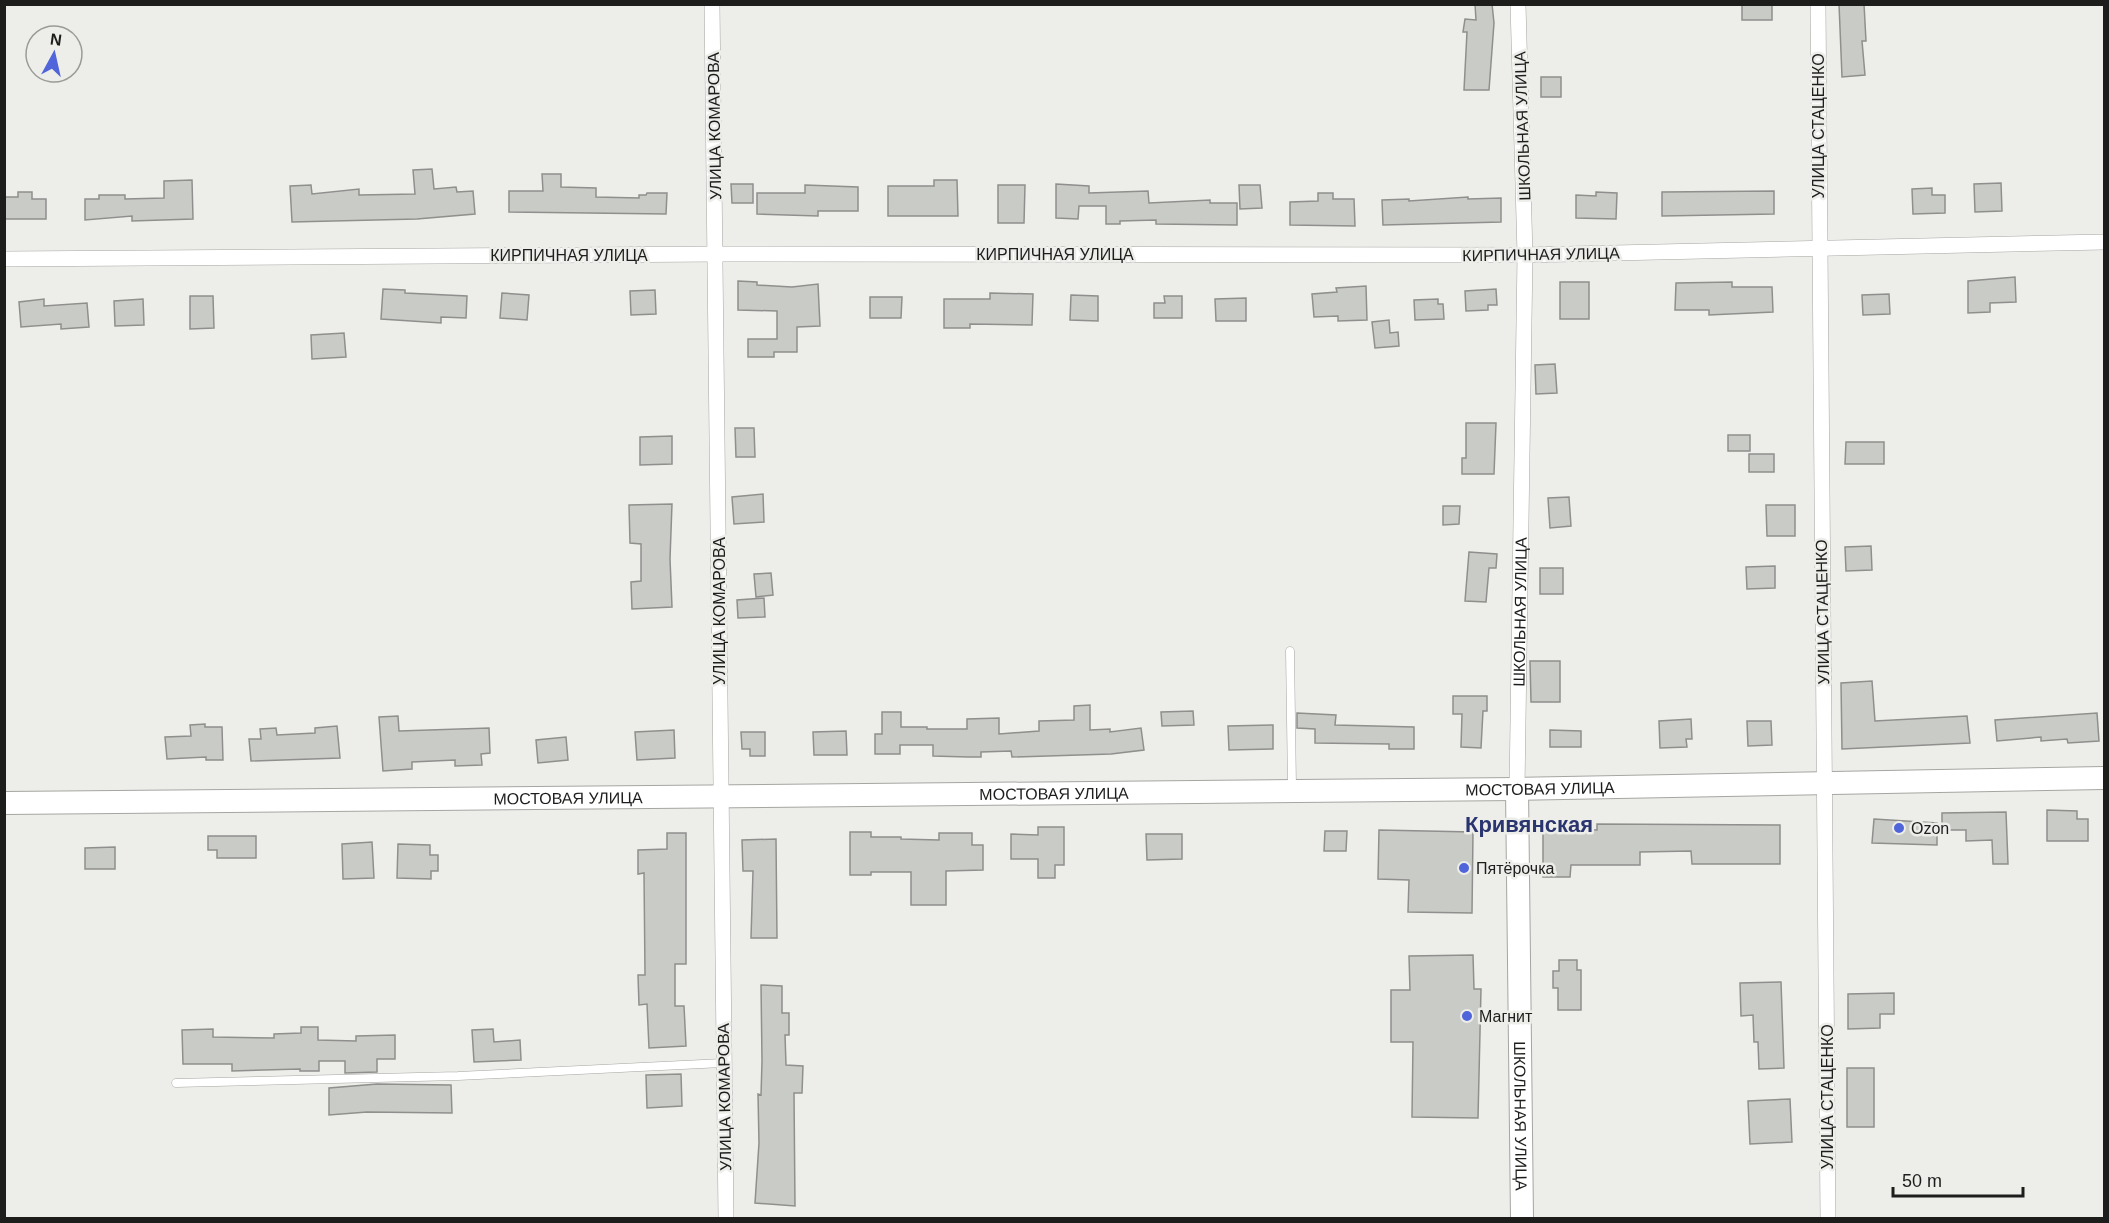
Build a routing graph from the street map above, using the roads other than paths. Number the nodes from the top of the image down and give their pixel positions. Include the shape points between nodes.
1 (712, 4) edge
2 (1518, 4) edge
3 (1818, 4) edge
4 (2104, 242) edge
5 (1818, 249) junction
6 (717, 254) junction
7 (1525, 255) junction
8 (4, 259) edge
9 (1290, 651) dead end
10 (2104, 778) edge
11 (1824, 782) junction
12 (1517, 789) junction
13 (1292, 791) junction
14 (720, 796) junction
15 (4, 803) edge
16 (723, 1063) junction
17 (176, 1083) dead end
18 (726, 1218) edge
19 (1522, 1218) edge
20 (1827, 1218) edge

1 - 6 street, УЛИЦА КОМАРОВА
2 - 7 street, ШКОЛЬНАЯ УЛИЦА
3 - 5 street, УЛИЦА СТАЦЕНКО
4 - 5 street, КИРПИЧНАЯ УЛИЦА
5 - 7 street, КИРПИЧНАЯ УЛИЦА
5 - 11 street, УЛИЦА СТАЦЕНКО
6 - 7 street, КИРПИЧНАЯ УЛИЦА
6 - 8 street, КИРПИЧНАЯ УЛИЦА
6 - 14 street, УЛИЦА КОМАРОВА
7 - 12 street, ШКОЛЬНАЯ УЛИЦА
9 - 13 lane
10 - 11 street, МОСТОВАЯ УЛИЦА
11 - 12 street, МОСТОВАЯ УЛИЦА
11 - 20 street, УЛИЦА СТАЦЕНКО
12 - 13 street, МОСТОВАЯ УЛИЦА
12 - 19 street, ШКОЛЬНАЯ УЛИЦА
13 - 14 street, МОСТОВАЯ УЛИЦА
14 - 15 street, МОСТОВАЯ УЛИЦА
14 - 16 street, УЛИЦА КОМАРОВА
16 - 17 lane via 458,1076
16 - 18 street, УЛИЦА КОМАРОВА

